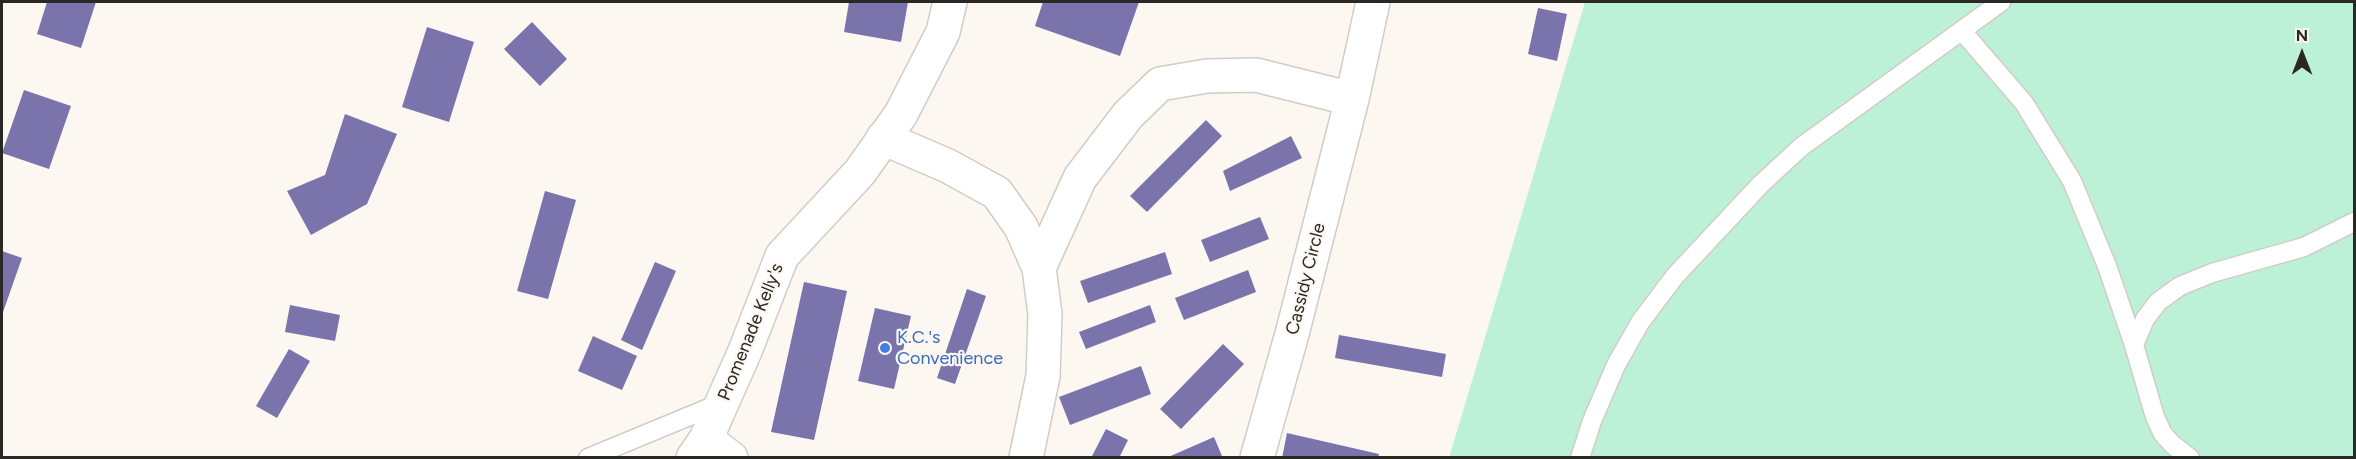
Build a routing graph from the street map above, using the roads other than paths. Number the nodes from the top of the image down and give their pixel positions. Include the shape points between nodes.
1 (950, 2) edge
2 (1373, 2) edge
3 (2001, 2) edge
4 (1962, 31) junction
5 (1352, 99) junction
6 (883, 138) junction
7 (2355, 222) edge
8 (1040, 268) junction
9 (2134, 345) junction
10 (723, 402) junction
11 (710, 451) edge
12 (588, 458) edge
13 (1026, 458) edge
14 (1257, 458) edge
15 (1580, 458) edge
16 (2190, 458) edge

1 - 6 street, Promenade Kelly's via 943,32 901,114
2 - 5 street, Cassidy Circle
3 - 4 lane
4 - 9 lane via 2024,104 2072,181
4 - 15 lane via 1801,147 1675,276 1641,321 1616,365
5 - 8 street via 1256,75 1207,76 1160,84 1128,115 1080,178
5 - 14 street, Cassidy Circle
6 - 8 street via 948,165 997,193 1021,227
6 - 10 street, Promenade Kelly's via 860,171 782,256
7 - 9 lane via 2304,247 2180,286 2158,302 2145,319
8 - 13 street via 1045,314 1043,376
9 - 16 lane via 2163,434
10 - 11 street, Promenade Kelly's
10 - 12 lane

